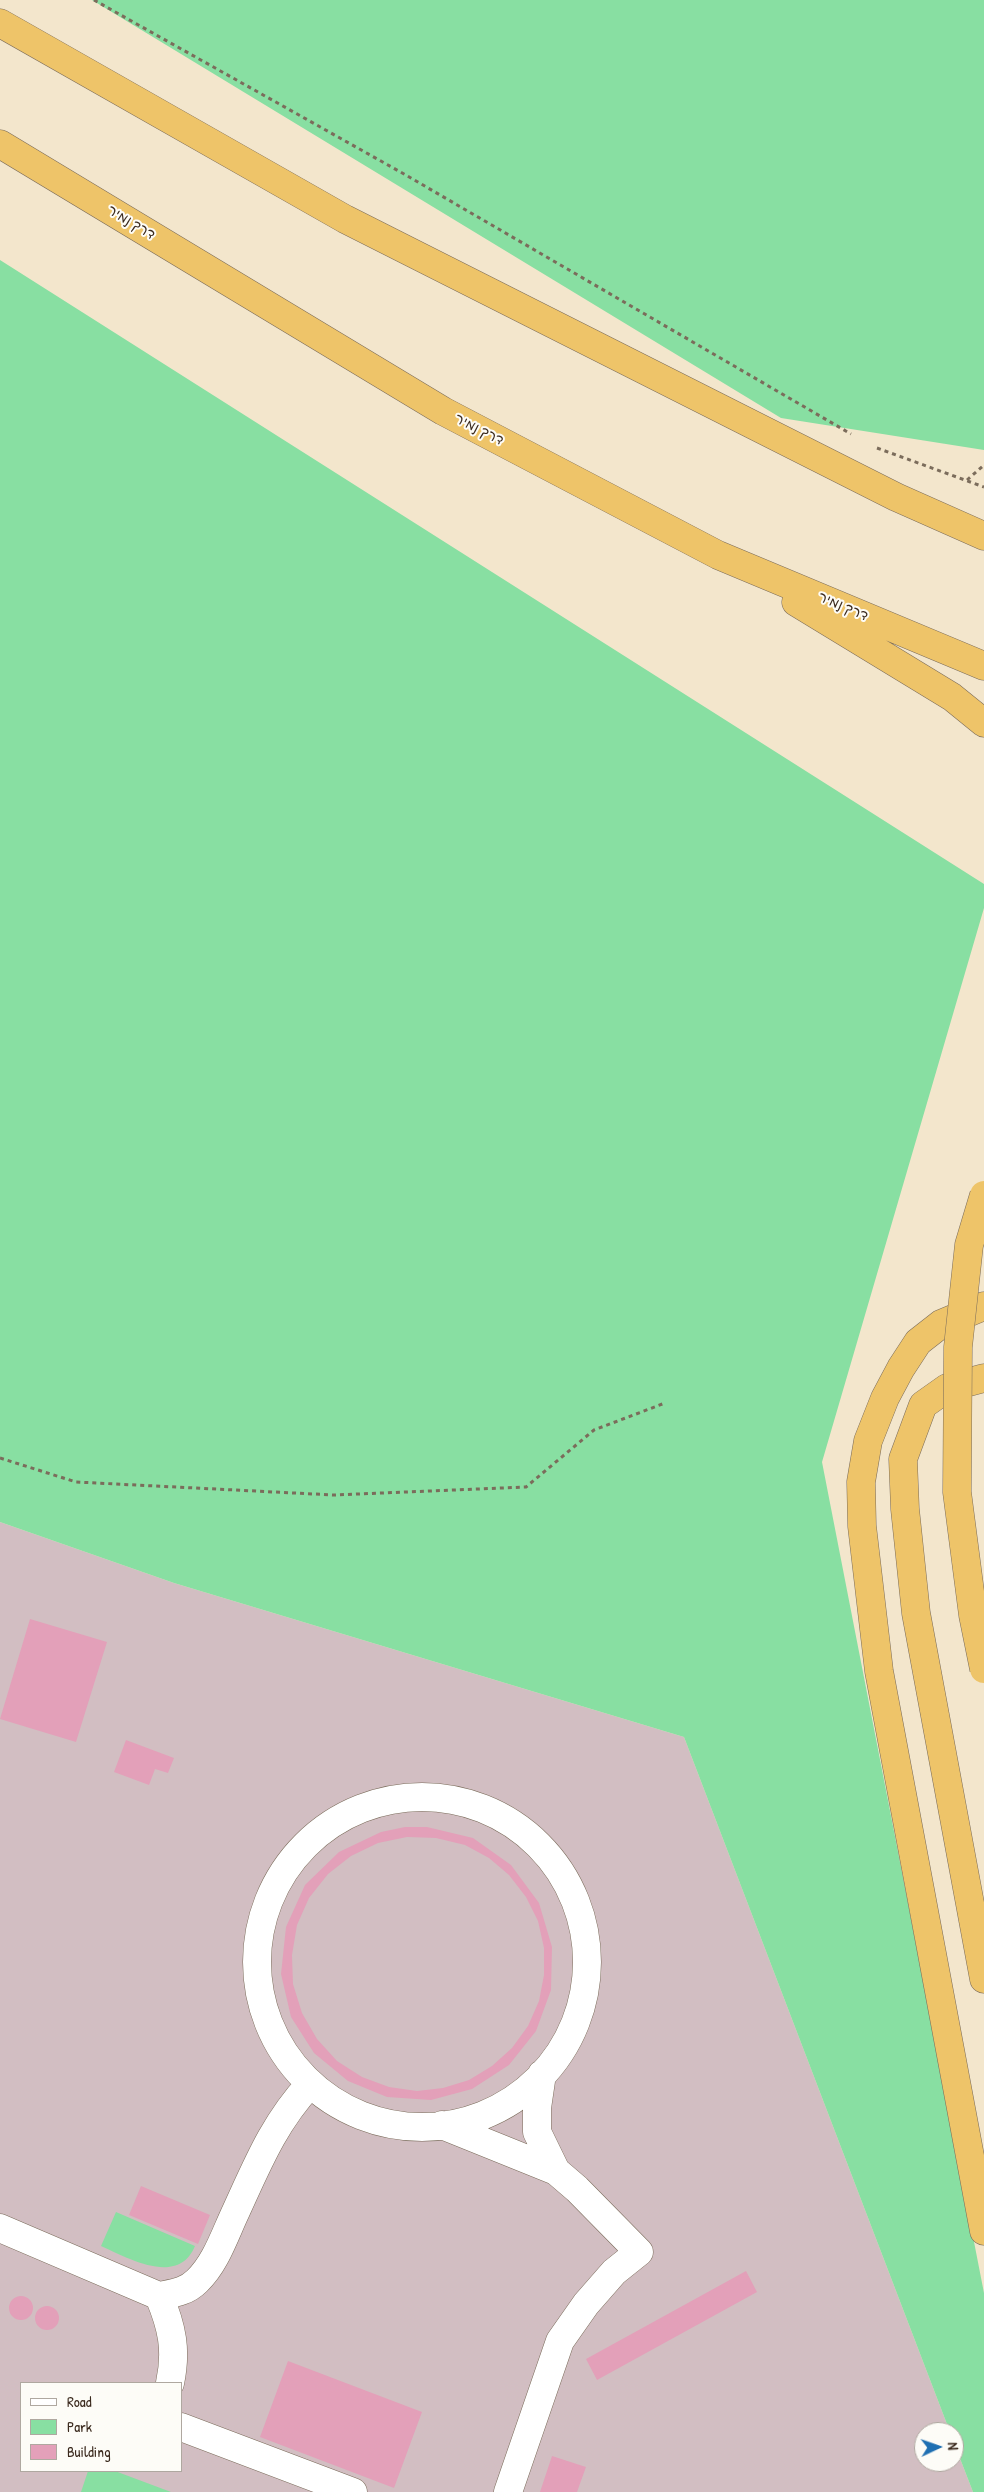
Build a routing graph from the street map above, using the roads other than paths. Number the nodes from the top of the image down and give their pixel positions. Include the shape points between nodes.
1 (0, 23) edge
2 (0, 144) edge
3 (984, 536) edge
4 (718, 555) junction
5 (984, 666) edge
6 (984, 722) edge
7 (984, 1196) edge
8 (984, 1306) edge
9 (984, 1378) edge
10 (984, 1669) edge
11 (984, 1979) edge
12 (542, 2074) junction
13 (310, 2084) junction
14 (442, 2126) junction
15 (556, 2171) junction
16 (0, 2228) edge
17 (984, 2231) edge
18 (159, 2296) junction
19 (170, 2382) edge
20 (182, 2427) edge
21 (354, 2492) edge
22 (508, 2492) edge

1 - 3 highway via 345,219 896,497
2 - 4 highway, דרך נמיר via 443,412
4 - 5 highway, דרך נמיר
4 - 6 highway via 952,697
7 - 10 highway, bridge via 969,1245 958,1347 957,1492 973,1615
8 - 17 highway via 941,1324 918,1342 885,1398 868,1441 861,1482 862,1526 879,1671
9 - 11 highway via 947,1388 923,1405 903,1459 916,1613
12 - 13 lane via 576,2024 587,1978 584,1930 568,1885 540,1846 503,1816 463,1801 421,1795 378,1801 339,1818 305,1844 279,1878 262,1918 256,1960 261,2002 277,2042
12 - 14 lane via 517,2098 474,2120
12 - 15 lane via 537,2108 538,2132
13 - 14 lane via 336,2104 380,2122 427,2128
13 - 18 lane via 288,2108 267,2143 216,2255 198,2280 183,2291
14 - 15 lane
15 - 22 lane via 577,2188 639,2252 586,2304 560,2341
16 - 18 lane
18 - 19 lane via 170,2322 173,2343
20 - 21 lane

